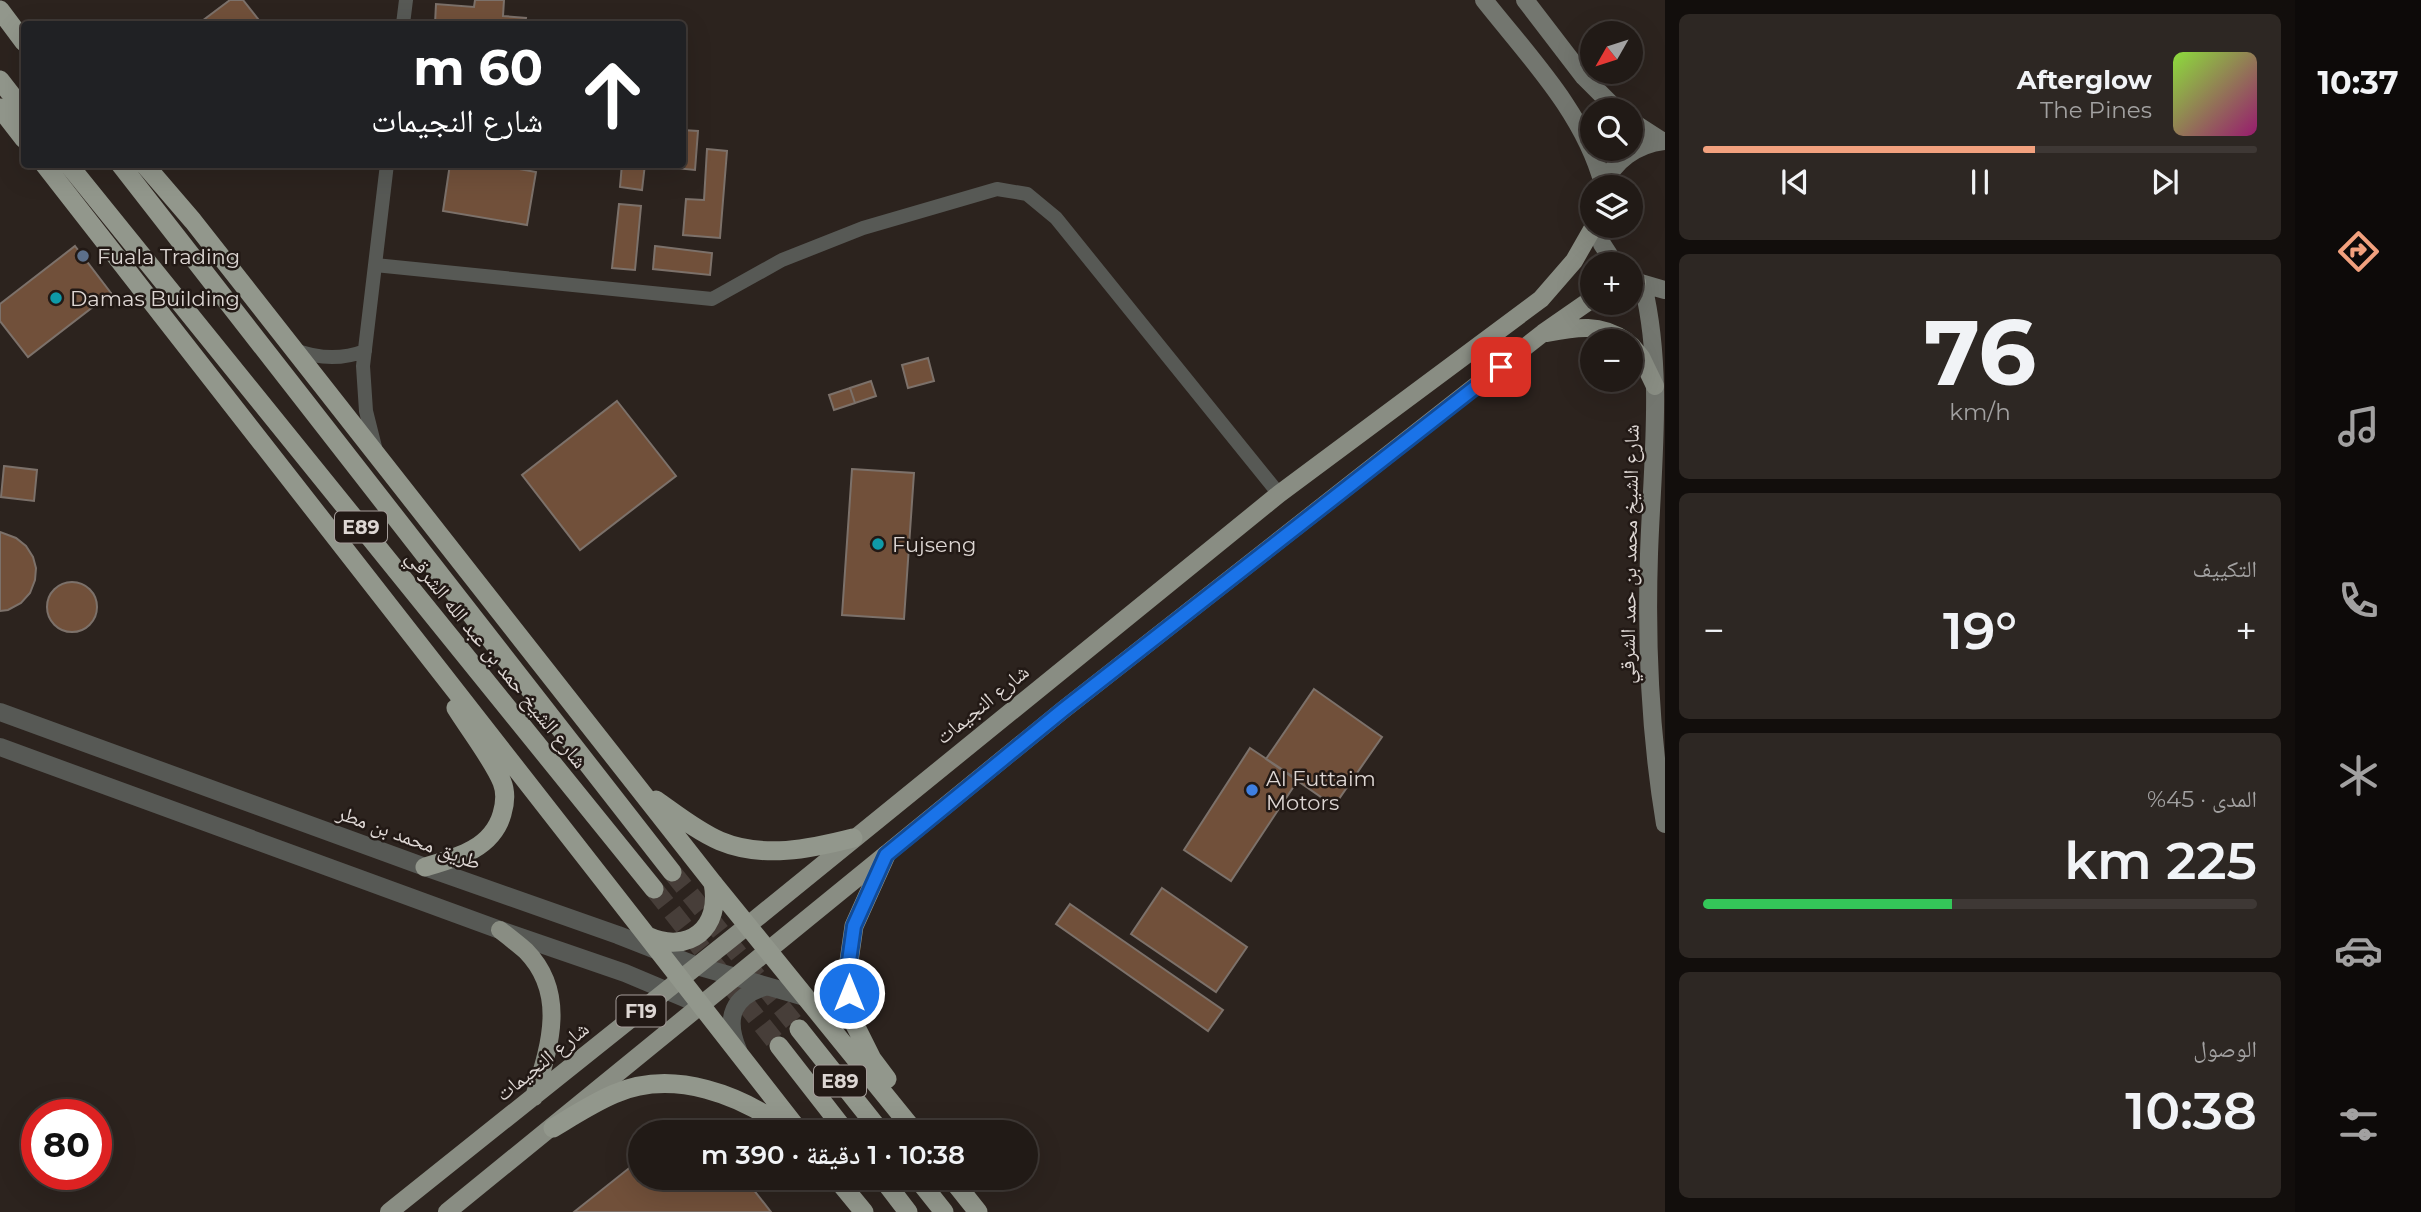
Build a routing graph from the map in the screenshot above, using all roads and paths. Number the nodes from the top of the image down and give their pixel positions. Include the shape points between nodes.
1 (406, 0) edge
2 (1484, 0) edge
3 (1524, 0) edge
4 (0, 2) edge
5 (0, 10) edge
6 (403, 21) edge
7 (21, 24) edge
8 (21, 38) edge
9 (0, 80) edge
10 (1605, 98) edge
11 (21, 107) edge
12 (0, 108) edge
13 (1643, 128) edge
14 (21, 135) edge
15 (1663, 141) edge
16 (47, 168) edge
17 (71, 168) edge
18 (123, 168) edge
19 (147, 168) edge
20 (387, 168) edge
21 (1600, 175) edge
22 (1608, 175) edge
23 (1588, 238) edge
24 (375, 265) junction
25 (1643, 284) edge
26 (1665, 290) edge
27 (1643, 306) edge
28 (1580, 307) edge
29 (1598, 329) edge
30 (1543, 333) junction
31 (294, 349) junction
32 (365, 351) junction
33 (1643, 361) edge
34 (1655, 386) junction
35 (379, 457) junction
36 (1279, 495) junction
37 (439, 668) junction
38 (0, 712) edge
39 (0, 747) edge
40 (637, 786) junction
41 (1665, 824) edge
42 (853, 838) junction
43 (886, 855) junction
44 (425, 867) junction
45 (672, 872) tunnel mouth
46 (713, 883) junction
47 (654, 889) tunnel mouth
48 (747, 926) junction
49 (500, 930) junction
50 (653, 944) junction
51 (768, 951) junction
52 (697, 966) junction
53 (735, 978) junction
54 (673, 985) junction
55 (767, 986) junction
56 (805, 997) junction
57 (701, 1005) junction
58 (799, 1029) tunnel mouth
59 (779, 1046) tunnel mouth
60 (739, 1054) junction
61 (534, 1097) junction
62 (770, 1120) edge
63 (791, 1120) edge
64 (837, 1120) edge
65 (871, 1120) edge
66 (905, 1120) edge
67 (916, 1120) edge
68 (553, 1128) junction
69 (846, 1190) edge
70 (891, 1190) edge
71 (927, 1190) edge
72 (961, 1190) edge
73 (388, 1212) edge
74 (447, 1212) edge
75 (864, 1212) edge
76 (908, 1212) edge
77 (944, 1212) edge
78 (978, 1212) edge

1 - 6 street
2 - 21 main road via 1577,121
3 - 10 main road
4 - 7 highway
5 - 8 highway
9 - 11 highway
12 - 14 highway
13 - 15 main road
15 - 22 main road via 1627,155
16 - 37 highway
17 - 47 highway, شارع الشيخ حمد بن عبد الله الشرقي / E89
18 - 45 highway, شارع الشيخ حمد بن عبد الله الشرقي / E89
19 - 31 highway
20 - 24 street
23 - 36 main road, شارع النجيمات / F19 via 1541,299
24 - 32 street
24 - 36 street via 712,299 782,260 863,228 997,189 1027,194 1056,218
25 - 26 main road
27 - 34 main road, شارع الشيخ محمد بن حمد الشرقي via 1654,345
28 - 30 main road, F19
29 - 30 main road
30 - 43 main road, F19
31 - 32 street via 327,358
31 - 35 highway
32 - 35 street via 366,411
33 - 34 main road
34 - 41 main road, شارع الشيخ محمد بن حمد الشرقي via 1648,664
35 - 40 highway
36 - 42 main road, شارع النجيمات / F19
37 - 44 highway via 450,698 503,783 505,803 499,824 486,841 464,855
37 - 50 highway
38 - 44 street, طريق محمد بن مطر
39 - 49 street
40 - 42 highway via 696,827 741,848 817,848
40 - 46 highway
42 - 48 main road, شارع النجيمات / F19
43 - 51 main road, F19
43 - 67 highway via 854,926 849,993 854,1023 872,1059
44 - 50 street, طريق محمد بن مطر
46 - 48 highway
46 - 50 highway via 714,911 699,934 674,944
48 - 51 highway
48 - 52 main road, شارع النجيمات / F19
49 - 54 street
49 - 61 main road via 527,952 539,969 552,1007 552,1036
50 - 52 street, طريق محمد بن مطر
50 - 54 highway
51 - 53 main road, F19
51 - 56 highway
52 - 53 street, طريق محمد بن مطر
52 - 54 main road, شارع النجيمات / F19
53 - 55 street, طريق محمد بن مطر
53 - 57 main road, F19
54 - 57 highway
54 - 61 main road, شارع النجيمات / F19
55 - 56 street, طريق محمد بن مطر
55 - 60 street via 748,993 733,1013 731,1030
56 - 66 highway
57 - 60 highway
57 - 68 main road, F19
58 - 65 highway, E89
59 - 64 highway, E89
60 - 63 highway
61 - 73 main road, شارع النجيمات / F19
62 - 68 highway via 716,1092 674,1084 634,1087 614,1094
68 - 74 main road, F19
69 - 75 highway
70 - 76 highway
71 - 77 highway
72 - 78 highway

